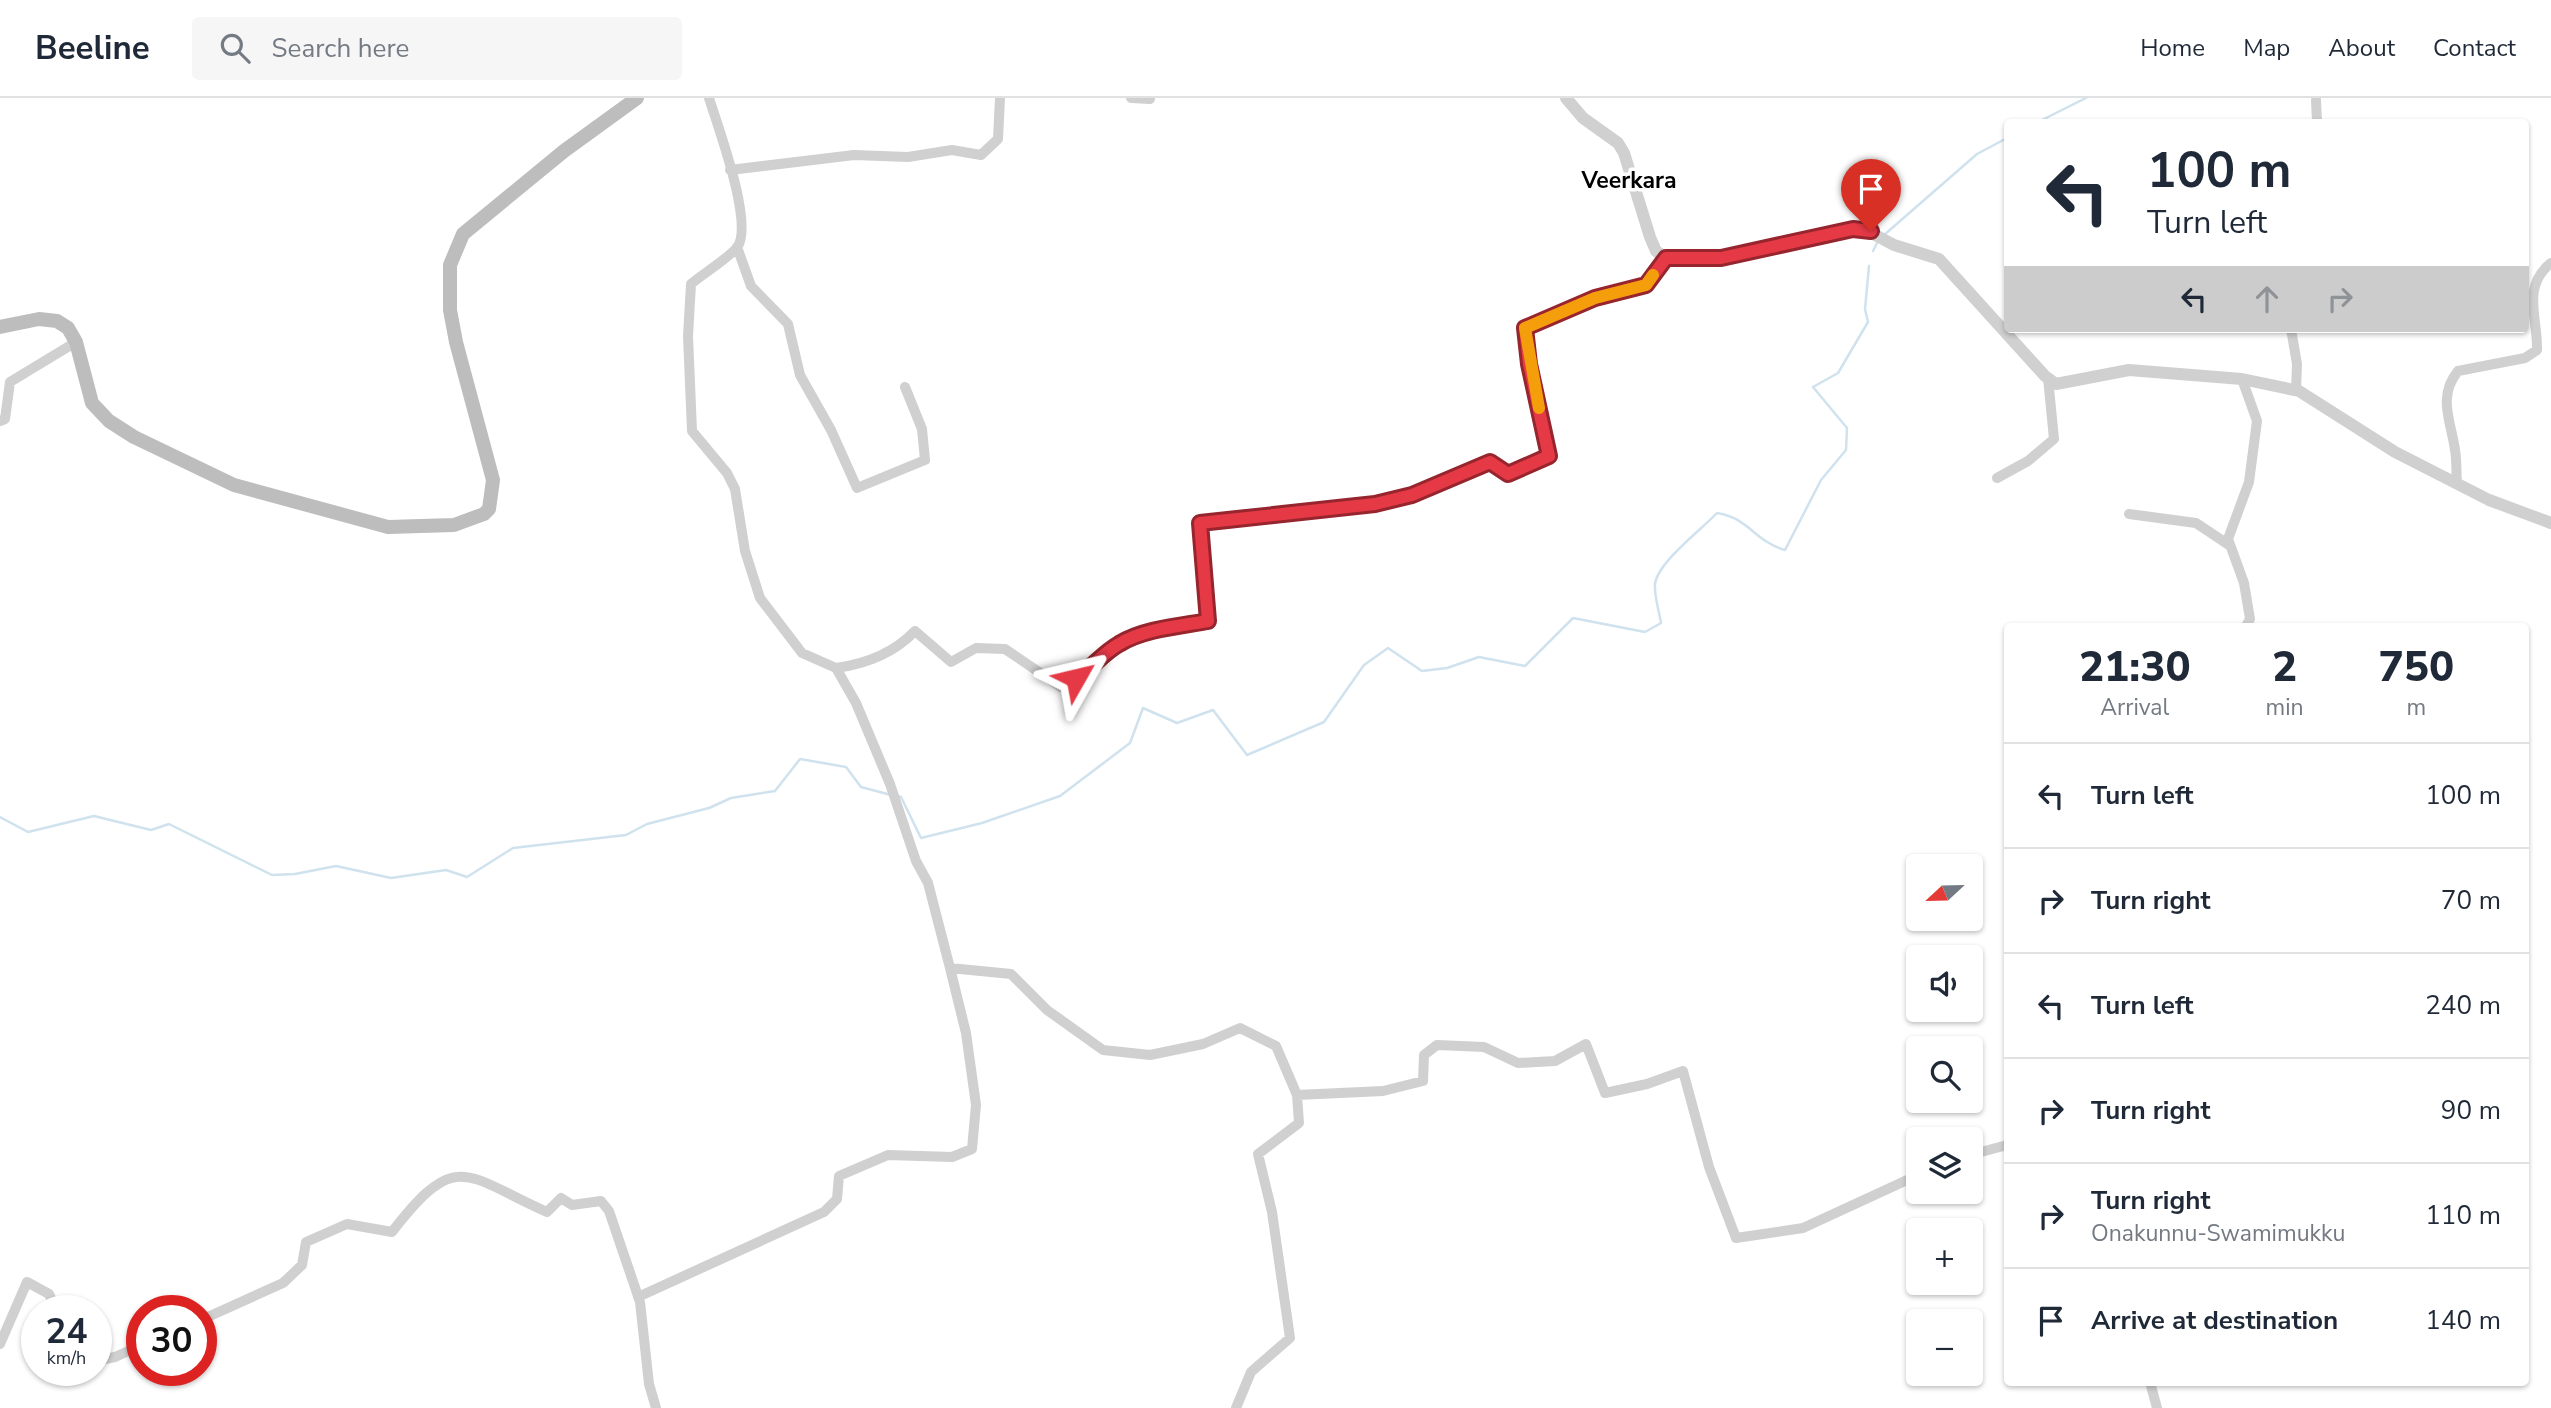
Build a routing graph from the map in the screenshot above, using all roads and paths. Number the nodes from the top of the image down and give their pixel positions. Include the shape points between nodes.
1 (637, 98) edge
2 (709, 98) edge
3 (1000, 98) edge
4 (1131, 98) edge
5 (1566, 98) edge
6 (1150, 99) edge
7 (2316, 100) dead end
8 (2316, 119) edge
9 (730, 170) junction
10 (737, 247) junction
11 (1666, 258) junction
12 (2551, 263) edge
13 (0, 327) edge
14 (2004, 330) edge
15 (2007, 333) edge
16 (2292, 333) edge
17 (76, 342) junction
18 (2048, 378) junction
19 (2242, 379) junction
20 (905, 387) dead end
21 (2296, 390) junction
22 (0, 421) edge
23 (1997, 478) dead end
24 (2457, 483) junction
25 (2129, 514) dead end
26 (2551, 523) edge
27 (2230, 545) junction
28 (2248, 623) edge
29 (836, 668) junction
30 (950, 968) junction
31 (1297, 1095) junction
32 (2004, 1146) edge
33 (1983, 1151) edge
34 (1906, 1181) edge
35 (21, 1295) edge
36 (49, 1295) edge
37 (21, 1296) edge
38 (638, 1297) junction
39 (217, 1313) edge
40 (0, 1343) edge
41 (2151, 1386) edge
42 (656, 1408) edge
43 (1236, 1408) edge
44 (2157, 1408) edge

1 - 17 main road via 463,234 450,265 456,342 493,480 489,509 484,514 454,525 388,527 234,485 109,421 92,403
2 - 9 street
3 - 9 street via 998,139 981,155 952,150 908,157 854,155
4 - 6 street
5 - 11 street via 1583,118 1618,143 1650,237 1656,251
7 - 8 street
9 - 10 street via 742,229
10 - 20 street via 751,286 788,324 800,375 857,488 925,460 922,429
10 - 29 street via 691,284 692,431 735,489 745,551 760,598 802,653
11 - 14 street via 1721,258 1862,228 1886,242 1940,259
11 - 29 street via 1646,285 1595,298 1525,328 1549,456 1508,474 1490,462 1412,495 1375,504 1200,523 1208,621 1119,644 1061,687 1005,649 976,648 951,662 915,631 902,645 859,665
12 - 24 street via 2540,273 2532,294 2537,350 2525,358 2458,371 2447,388
13 - 17 main road via 39,319 57,321
15 - 18 street
16 - 21 street
17 - 22 street via 10,382 5,419
18 - 19 street via 2063,385 2099,373 2129,370
18 - 23 street via 2054,439
19 - 21 street
19 - 27 street via 2257,421 2251,475 2228,539
21 - 24 street via 2395,452
24 - 26 street
25 - 27 street via 2196,523
27 - 28 street via 2244,583
29 - 30 street via 856,703 928,883
30 - 31 street via 1011,974 1047,1010 1103,1050 1150,1055 1203,1044 1240,1028 1276,1046
30 - 38 street via 966,1033 976,1105 972,1149 952,1157 888,1155 839,1177 837,1199 824,1212
31 - 34 street via 1383,1091 1423,1082 1424,1055 1437,1045 1484,1047 1518,1063 1555,1061 1586,1044 1605,1093 1683,1071 1709,1167 1736,1238 1804,1228
31 - 43 street via 1299,1124 1258,1154 1272,1212 1290,1338 1251,1372
32 - 33 street
35 - 36 street via 27,1282
37 - 40 street
38 - 39 street via 609,1212 601,1201 572,1205 561,1198 547,1212 478,1177 450,1176 437,1182 392,1232 347,1224 318,1234 306,1242 302,1265 283,1283
38 - 42 street
41 - 44 street

